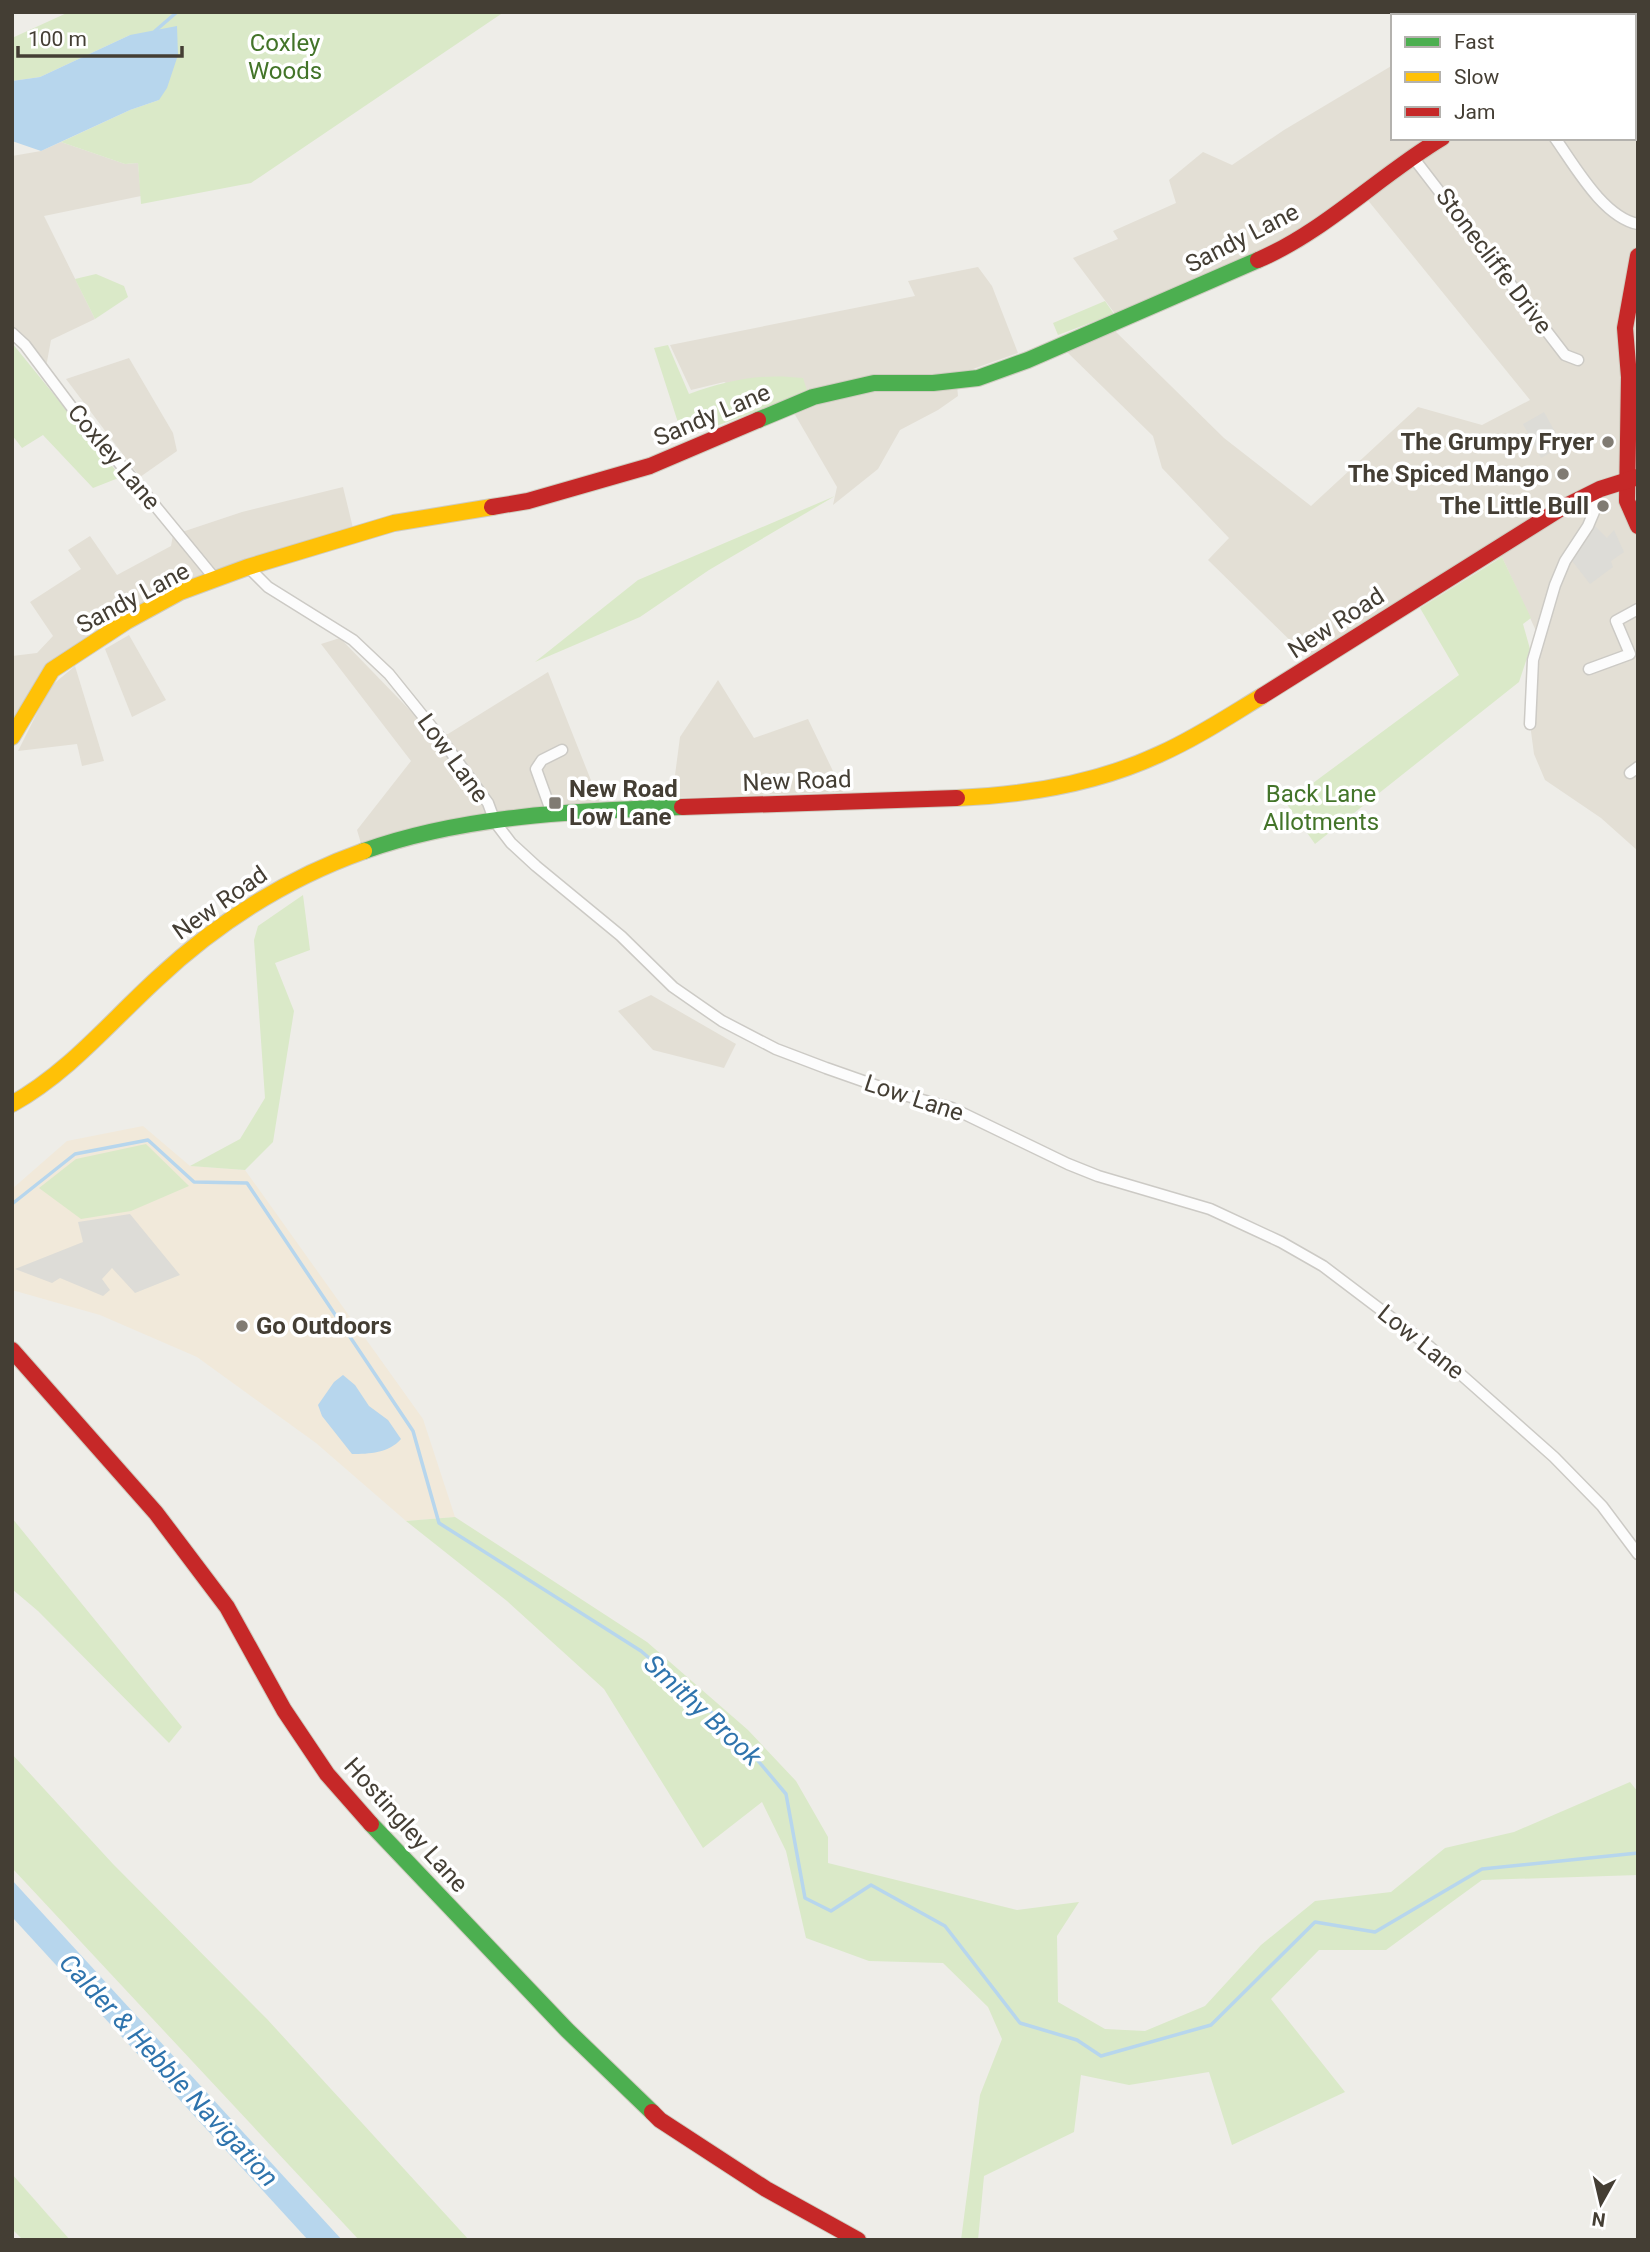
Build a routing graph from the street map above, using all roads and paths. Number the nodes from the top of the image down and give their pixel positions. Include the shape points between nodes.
1 (1440, 140) edge
2 (1556, 140) edge
3 (1412, 156) junction
4 (1638, 224) edge
5 (1638, 256) edge
6 (1631, 327) edge
7 (12, 333) edge
8 (1578, 360) dead end
9 (1633, 478) edge
10 (1598, 489) junction
11 (1638, 526) edge
12 (248, 567) junction
13 (216, 580) junction
14 (1638, 610) edge
15 (1589, 669) dead end
16 (1531, 724) dead end
17 (12, 737) edge
18 (562, 750) dead end
19 (553, 816) junction
20 (495, 822) junction
21 (12, 1104) edge
22 (12, 1350) edge
23 (1638, 1553) edge
24 (858, 2240) edge

1 - 3 main road, Sandy Lane
2 - 4 street via 1601,201 1627,222
3 - 8 street, Stonecliffe Drive via 1565,355
3 - 12 main road, Sandy Lane via 1269,255 978,378 874,383 813,397 650,466 528,501 394,523
5 - 6 main road
6 - 9 main road
7 - 13 street, Coxley Lane
9 - 10 main road, New Road
9 - 11 main road via 1627,501
10 - 16 street via 1588,526 1555,585 1533,660
10 - 19 main road, New Road via 1193,737 1102,777 1007,796
12 - 13 main road, Sandy Lane
12 - 20 street, Low Lane via 268,587 353,640 388,674 488,803
13 - 17 main road, Sandy Lane via 127,621 52,670
14 - 15 street via 1616,621 1630,654
18 - 19 street via 542,760 536,769
19 - 20 main road, New Road
20 - 21 main road, New Road via 454,827 363,850 273,891 196,943 60,1076
20 - 23 street, Low Lane via 536,866 673,986 722,1021 826,1068 952,1108 1098,1176 1210,1209 1323,1266 1430,1348 1554,1457 1602,1506
22 - 24 main road, Hostingley Lane via 156,1513 227,1607 284,1710 327,1774 389,1844 660,2120 766,2189

